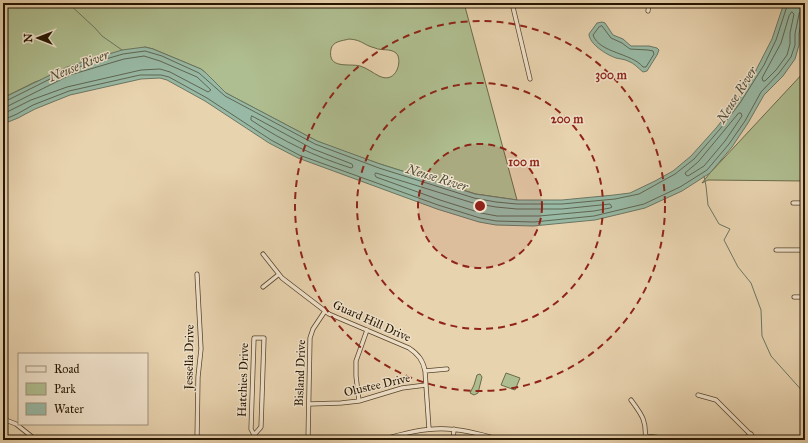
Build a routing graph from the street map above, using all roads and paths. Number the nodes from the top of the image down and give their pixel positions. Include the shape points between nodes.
1 (512, 3) edge
2 (648, 3) edge
3 (648, 11) dead end
4 (530, 79) dead end
5 (793, 203) dead end
6 (805, 204) edge
7 (776, 250) dead end
8 (805, 250) edge
9 (263, 254) dead end
10 (197, 274) dead end
11 (278, 275) junction
12 (263, 287) dead end
13 (794, 297) dead end
14 (805, 297) edge
15 (325, 312) junction
16 (367, 330) junction
17 (447, 369) dead end
18 (425, 371) junction
19 (426, 385) junction
20 (698, 395) dead end
21 (631, 400) dead end
22 (359, 401) junction
23 (309, 404) junction
24 (3, 419) edge
25 (429, 428) junction
26 (454, 429) junction
27 (751, 434) junction
28 (254, 435) junction
29 (31, 438) edge
30 (645, 438) edge
31 (36, 440) edge
32 (197, 440) edge
33 (254, 440) edge
34 (308, 440) edge
35 (382, 440) edge
36 (453, 440) edge
37 (500, 440) edge
38 (681, 440) edge
39 (744, 440) edge
40 (756, 440) edge

1 - 4 street
2 - 3 street
5 - 6 street
7 - 8 street
9 - 11 street, Guard Hill Drive
10 - 32 street, Jessella Drive via 201,349
11 - 12 street
11 - 15 street, Guard Hill Drive
13 - 14 street
15 - 16 street, Guard Hill Drive
15 - 23 street, Bisland Drive via 310,338
16 - 18 street, Guard Hill Drive via 414,352 422,360
16 - 22 street via 356,361
17 - 18 street
18 - 19 street, Guard Hill Drive
19 - 22 street, Olustee Drive via 402,388
19 - 25 street, Guard Hill Drive
20 - 27 street via 716,400
21 - 30 street via 643,416
22 - 23 street, Olustee Drive
23 - 34 street, Bisland Drive
24 - 29 street via 16,424
25 - 26 street
25 - 35 street
26 - 36 street
26 - 37 street via 476,432
27 - 39 street
27 - 40 street
28 - 28 street, Hatchies Drive via 261,427 264,338 254,338 251,429
28 - 33 street, Hatchies Drive
29 - 31 street
30 - 38 street

